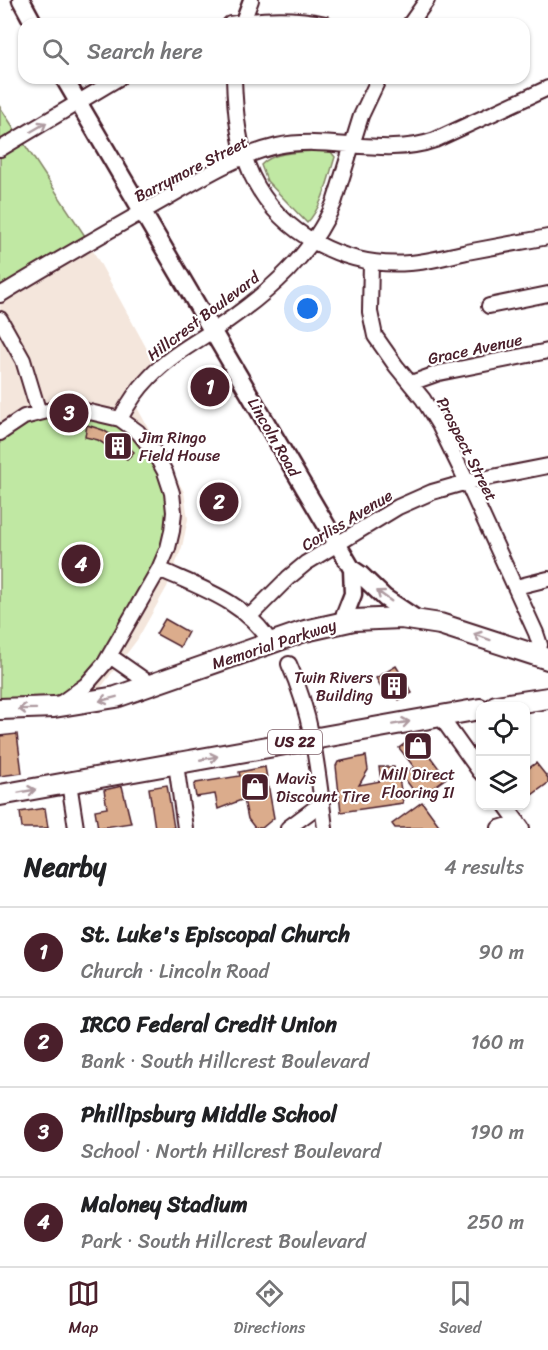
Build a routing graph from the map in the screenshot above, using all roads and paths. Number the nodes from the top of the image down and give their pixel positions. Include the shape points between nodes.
1 (21, 0) edge
2 (251, 0) edge
3 (427, 0) edge
4 (31, 18) edge
5 (241, 18) edge
6 (414, 18) edge
7 (67, 84) edge
8 (109, 84) edge
9 (235, 84) edge
10 (376, 84) edge
11 (548, 88) edge
12 (78, 103) junction
13 (352, 145) junction
14 (0, 149) edge
15 (246, 158) junction
16 (142, 212) junction
17 (548, 237) edge
18 (312, 241) junction
19 (371, 262) junction
20 (548, 294) edge
21 (0, 295) edge
22 (489, 306) dead end
23 (0, 319) edge
24 (212, 331) junction
25 (548, 351) edge
26 (411, 383) junction
27 (39, 413) junction
28 (120, 419) junction
29 (0, 433) edge
30 (548, 466) edge
31 (467, 482) junction
32 (337, 545) junction
33 (159, 569) junction
34 (352, 569) junction
35 (548, 579) edge
36 (516, 587) junction
37 (250, 616) junction
38 (419, 620) junction
39 (342, 622) junction
40 (271, 643) junction
41 (110, 656) junction
42 (543, 657) edge
43 (289, 664) dead end
44 (153, 686) junction
45 (548, 698) edge
46 (522, 702) edge
47 (54, 708) junction
48 (0, 709) edge
49 (476, 710) edge
50 (440, 716) junction
51 (313, 739) junction
52 (176, 764) junction
53 (476, 766) edge
54 (69, 783) junction
55 (0, 795) edge
56 (322, 803) junction
57 (509, 810) edge
58 (520, 825) edge
59 (76, 828) edge
60 (185, 828) edge
61 (288, 828) edge
62 (325, 828) edge
63 (499, 828) edge

1 - 4 main road
2 - 5 street
3 - 6 street
7 - 12 main road, Lincoln Road
8 - 12 street
9 - 15 street
10 - 13 street, Hillcrest Boulevard
11 - 13 street, Barrymore Street via 426,143
14 -> 12 street
12 - 16 main road, Lincoln Road
13 - 15 street, Barrymore Street via 299,143 270,148
13 - 18 street, Hillcrest Boulevard via 334,203
15 - 16 street, Barrymore Street
15 - 18 street via 272,207
16 - 21 street, Barrymore Street
16 - 24 main road, Lincoln Road
17 - 19 street via 411,263
18 - 19 street via 345,256
18 - 24 street, Hillcrest Boulevard via 267,290
19 - 26 street, Prospect Street via 372,328
20 - 22 street
23 - 27 street via 22,360
24 - 28 street, Hillcrest Boulevard via 150,376
24 - 32 main road, Lincoln Road
25 - 26 street, Grace Avenue via 439,373
26 - 31 street, Prospect Street via 439,425
27 - 28 street via 75,409
27 - 29 street via 24,417
28 - 33 street via 147,442 169,484 174,522
30 - 31 street, Corliss Avenue
31 - 32 street, Corliss Avenue via 398,507
31 - 36 street, Prospect Street
32 - 34 main road, Lincoln Road
32 - 37 street, Corliss Avenue via 297,570
33 - 37 street via 219,595
33 - 41 street
38 -> 34 main road, Lincoln Road via 385,598
34 - 39 main road via 353,594
35 - 36 street
36 - 42 street, Prospect Street
37 - 40 street
38 - 39 highway, Memorial Parkway via 378,618
42 -> 38 highway, Memorial Parkway via 465,630
39 - 40 highway, Memorial Parkway
40 - 44 highway, Memorial Parkway
41 - 44 street
41 - 47 street via 93,678
43 - 51 street
44 -> 47 highway, Memorial Parkway via 101,701
45 - 46 highway
47 -> 48 highway, Memorial Parkway
49 - 50 highway, US 22
51 -> 50 highway, US 22
50 - 53 street
52 -> 51 highway, US 22
51 - 56 street
52 - 54 highway, US 22
52 - 60 street
55 -> 54 highway, US 22
54 - 59 street
56 - 61 street
56 - 62 street
57 - 58 street
58 - 63 street

